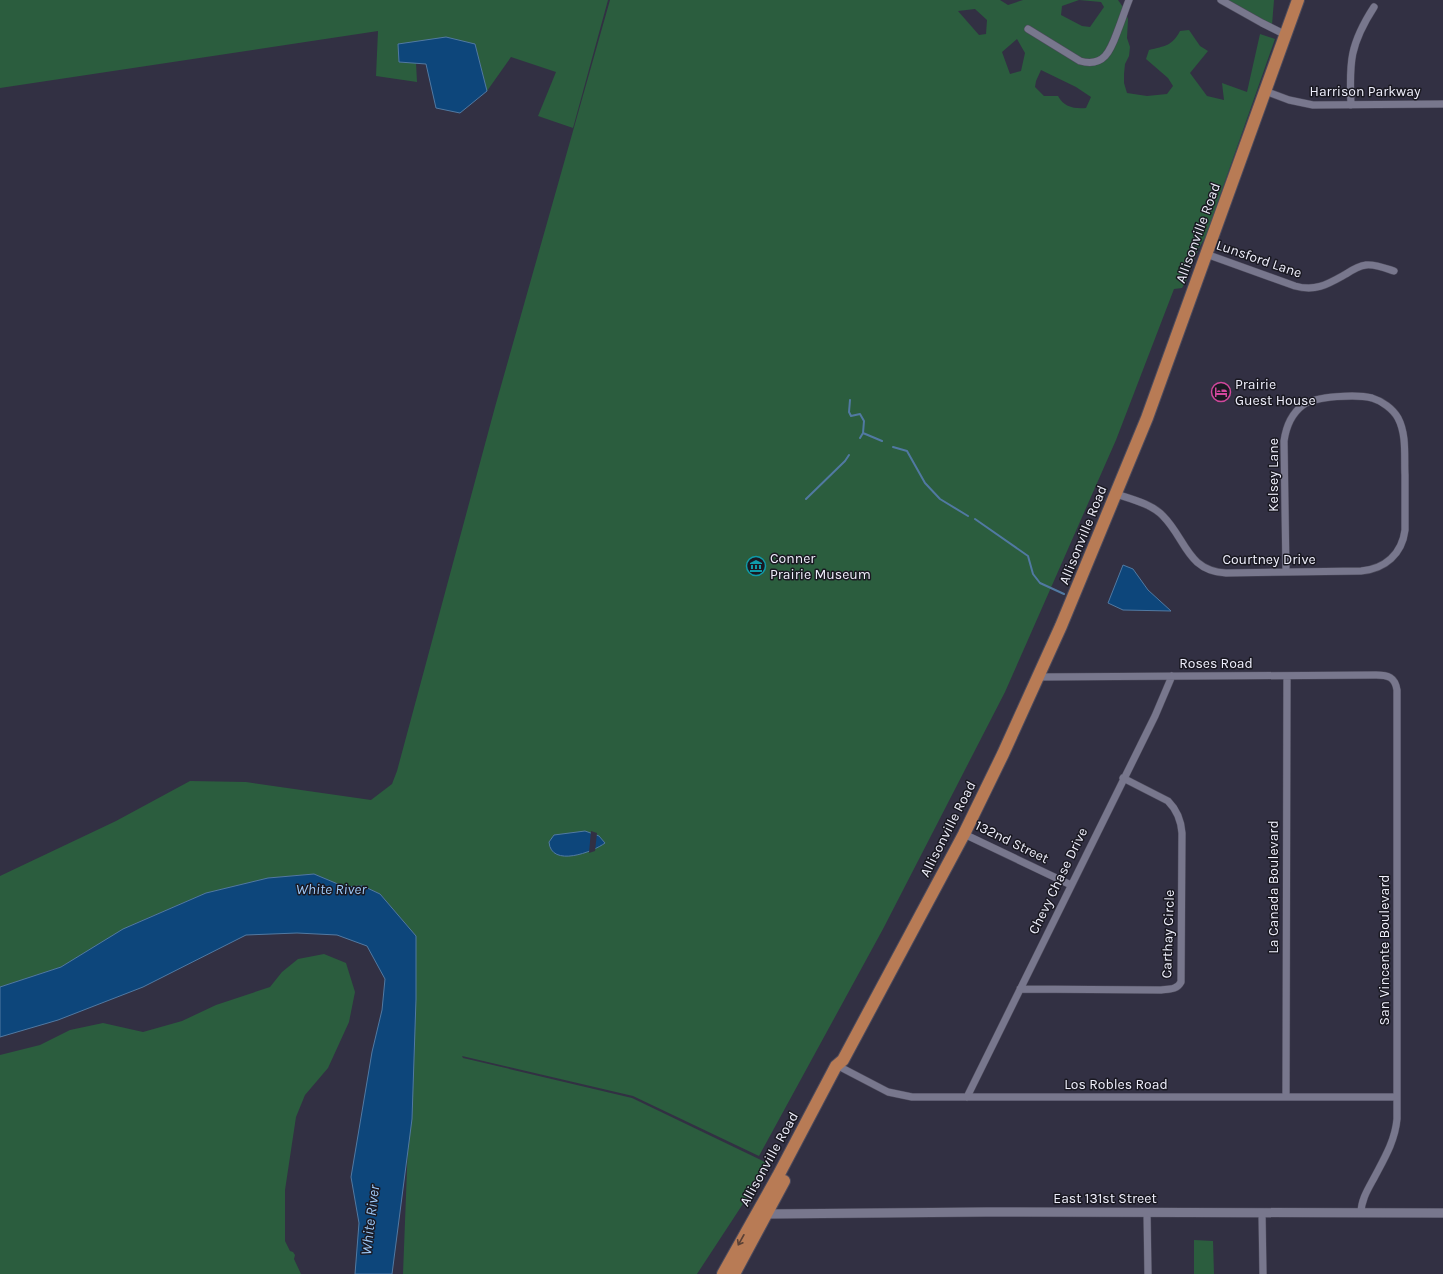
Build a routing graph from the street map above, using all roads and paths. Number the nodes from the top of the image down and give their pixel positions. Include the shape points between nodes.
1 (1129, 0) edge
2 (1222, 0) edge
3 (1298, 0) edge
4 (1374, 7) dead end
5 (1028, 29) dead end
6 (1286, 35) junction
7 (1265, 91) junction
8 (1443, 104) edge
9 (1351, 105) junction
10 (1206, 254) junction
11 (1394, 271) dead end
12 (1116, 494) junction
13 (1399, 550) joint
14 (1286, 572) junction
15 (1172, 676) junction
16 (1287, 676) junction
17 (1038, 677) junction
18 (1393, 680) joint
19 (1124, 778) junction
20 (964, 834) junction
21 (1071, 885) junction
22 (1020, 989) junction
23 (843, 1064) junction
24 (967, 1097) junction
25 (1286, 1097) junction
26 (1397, 1097) junction
27 (1147, 1212) junction
28 (1262, 1213) junction
29 (1361, 1213) junction
30 (1443, 1213) edge
31 (767, 1214) junction
32 (723, 1274) edge
33 (734, 1274) edge
34 (1148, 1274) edge
35 (1263, 1274) edge

1 - 5 street via 1110,51 1096,62 1080,61
2 - 6 street
3 - 6 main road, Allisonville Road
4 - 9 street via 1359,31 1353,50 1350,70
6 - 7 main road, Allisonville Road
7 - 9 street, Harrison Parkway via 1307,105
7 - 10 main road, Allisonville Road
8 - 9 street, Harrison Parkway
10 - 11 street, Lunsford Lane via 1310,289 1325,285 1365,265
10 - 12 main road, Allisonville Road via 1147,418
12 - 14 street, Courtney Drive via 1148,506 1163,515 1192,558 1207,570 1226,573
12 - 17 main road, Allisonville Road
13 - 14 street, Courtney Drive via 1388,562 1368,571
13 - 14 street, Kelsey Lane via 1405,530 1405,474 1404,438 1397,416 1383,403 1368,397 1320,398 1304,404 1290,419 1284,441
15 - 16 street, Roses Road
15 - 17 street, Roses Road
15 - 19 street, Chevy Chase Drive
16 - 18 street, Roses Road via 1383,675
16 - 25 street, La Canada Boulevard
17 - 20 main road, Allisonville Road
18 - 26 street, San Vincente Boulevard via 1397,690
19 - 21 street, Chevy Chase Drive
19 - 22 street, Carthay Circle via 1168,802 1180,819 1181,982 1174,988 1161,990
20 - 21 street, 132nd Street
20 - 23 main road, Allisonville Road
21 - 22 street, Chevy Chase Drive
22 - 24 street, Chevy Chase Drive
23 - 24 street, Los Robles Road via 897,1095
23 - 31 main road, Allisonville Road
23 -> 32 main road, Allisonville Road via 836,1066
24 - 25 street, Los Robles Road
25 - 26 street, Los Robles Road
26 - 29 street, San Vincente Boulevard via 1393,1140 1365,1193
27 - 28 street, East 131st Street
27 - 31 street, East 131st Street
27 - 34 street
28 - 29 street, East 131st Street
28 - 35 street
29 - 30 street, East 131st Street
31 - 33 main road, Allisonville Road

